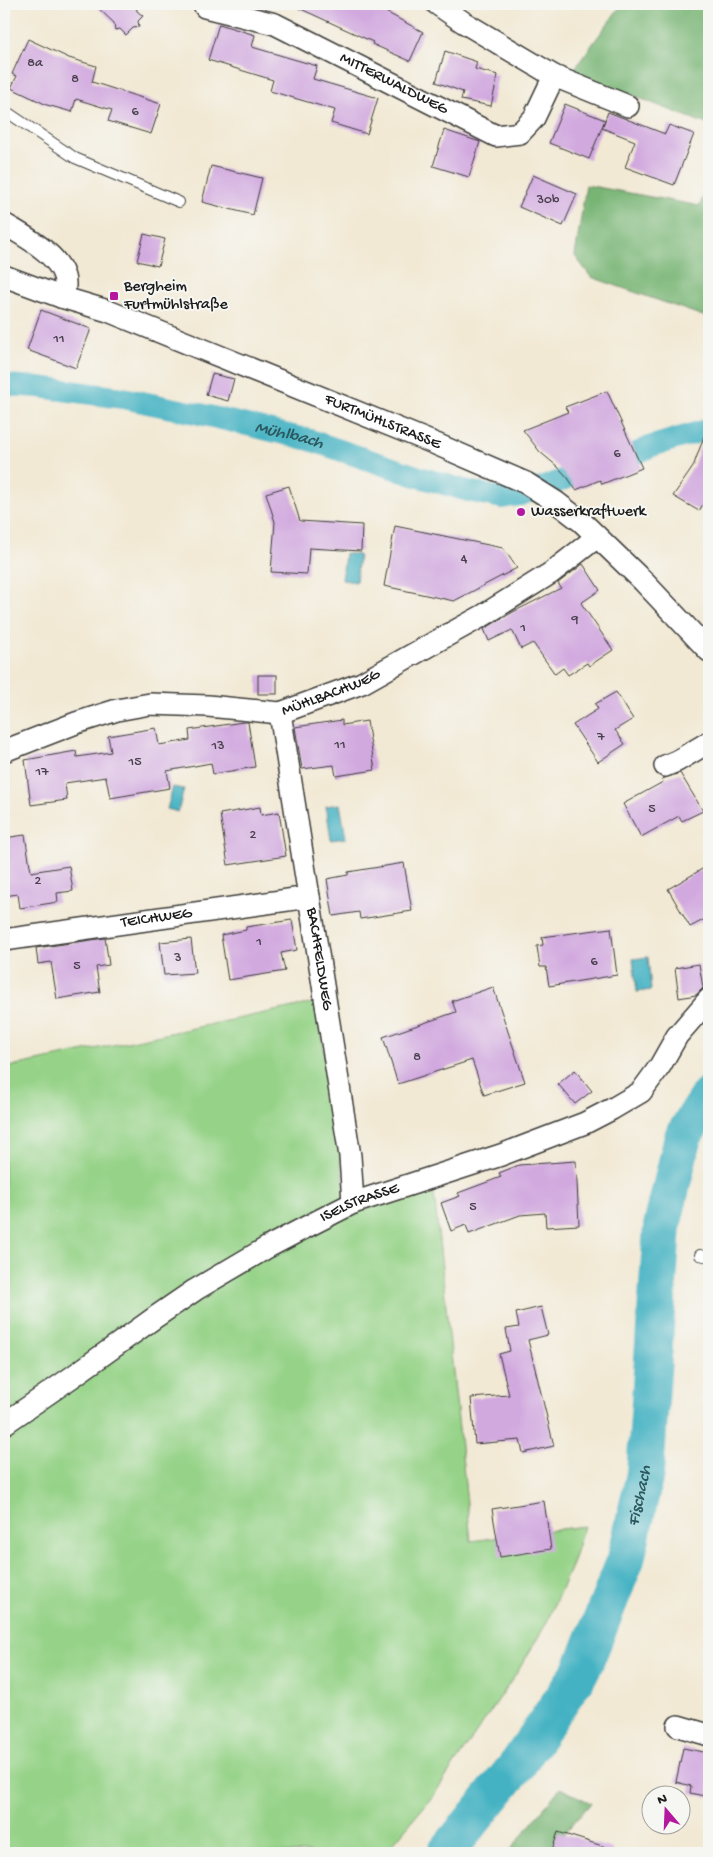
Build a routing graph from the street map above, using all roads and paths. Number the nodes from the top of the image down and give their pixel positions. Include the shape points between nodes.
1 (437, 4) edge
2 (205, 7) dead end
3 (554, 76) junction
4 (628, 106) dead end
5 (4, 110) edge
6 (179, 202) dead end
7 (4, 224) edge
8 (4, 276) edge
9 (62, 297) junction
10 (597, 537) junction
11 (709, 651) edge
12 (280, 713) junction
13 (709, 742) edge
14 (4, 750) edge
15 (665, 766) dead end
16 (309, 897) junction
17 (4, 940) edge
18 (709, 999) edge
19 (353, 1203) junction
20 (4, 1424) edge
21 (678, 1726) dead end
22 (709, 1735) edge

1 - 3 street
2 - 3 street, MITTERWALDWEG via 275,24 496,136 520,133 534,118
3 - 4 street
5 - 6 lane via 75,158
7 - 9 street via 50,256 61,270 65,285
8 - 9 street, FURTMÜHLSTRASSE
9 - 10 street, FURTMÜHLSTRASSE via 117,315 526,483 556,502
10 - 11 street, FURTMÜHLSTRASSE
10 - 12 street, MÜHLBACHWEG via 551,573 402,660 362,682
12 - 14 street, MÜHLBACHWEG via 150,704 117,710
12 - 16 street, BACHFELDWEG
13 - 15 street
16 - 17 street, TEICHWEG
16 - 19 street, BACHFELDWEG via 350,1156
18 - 19 street, ISELSTRASSE via 677,1036 641,1092 612,1109 532,1143
19 - 20 street, ISELSTRASSE via 210,1281
21 - 22 street

